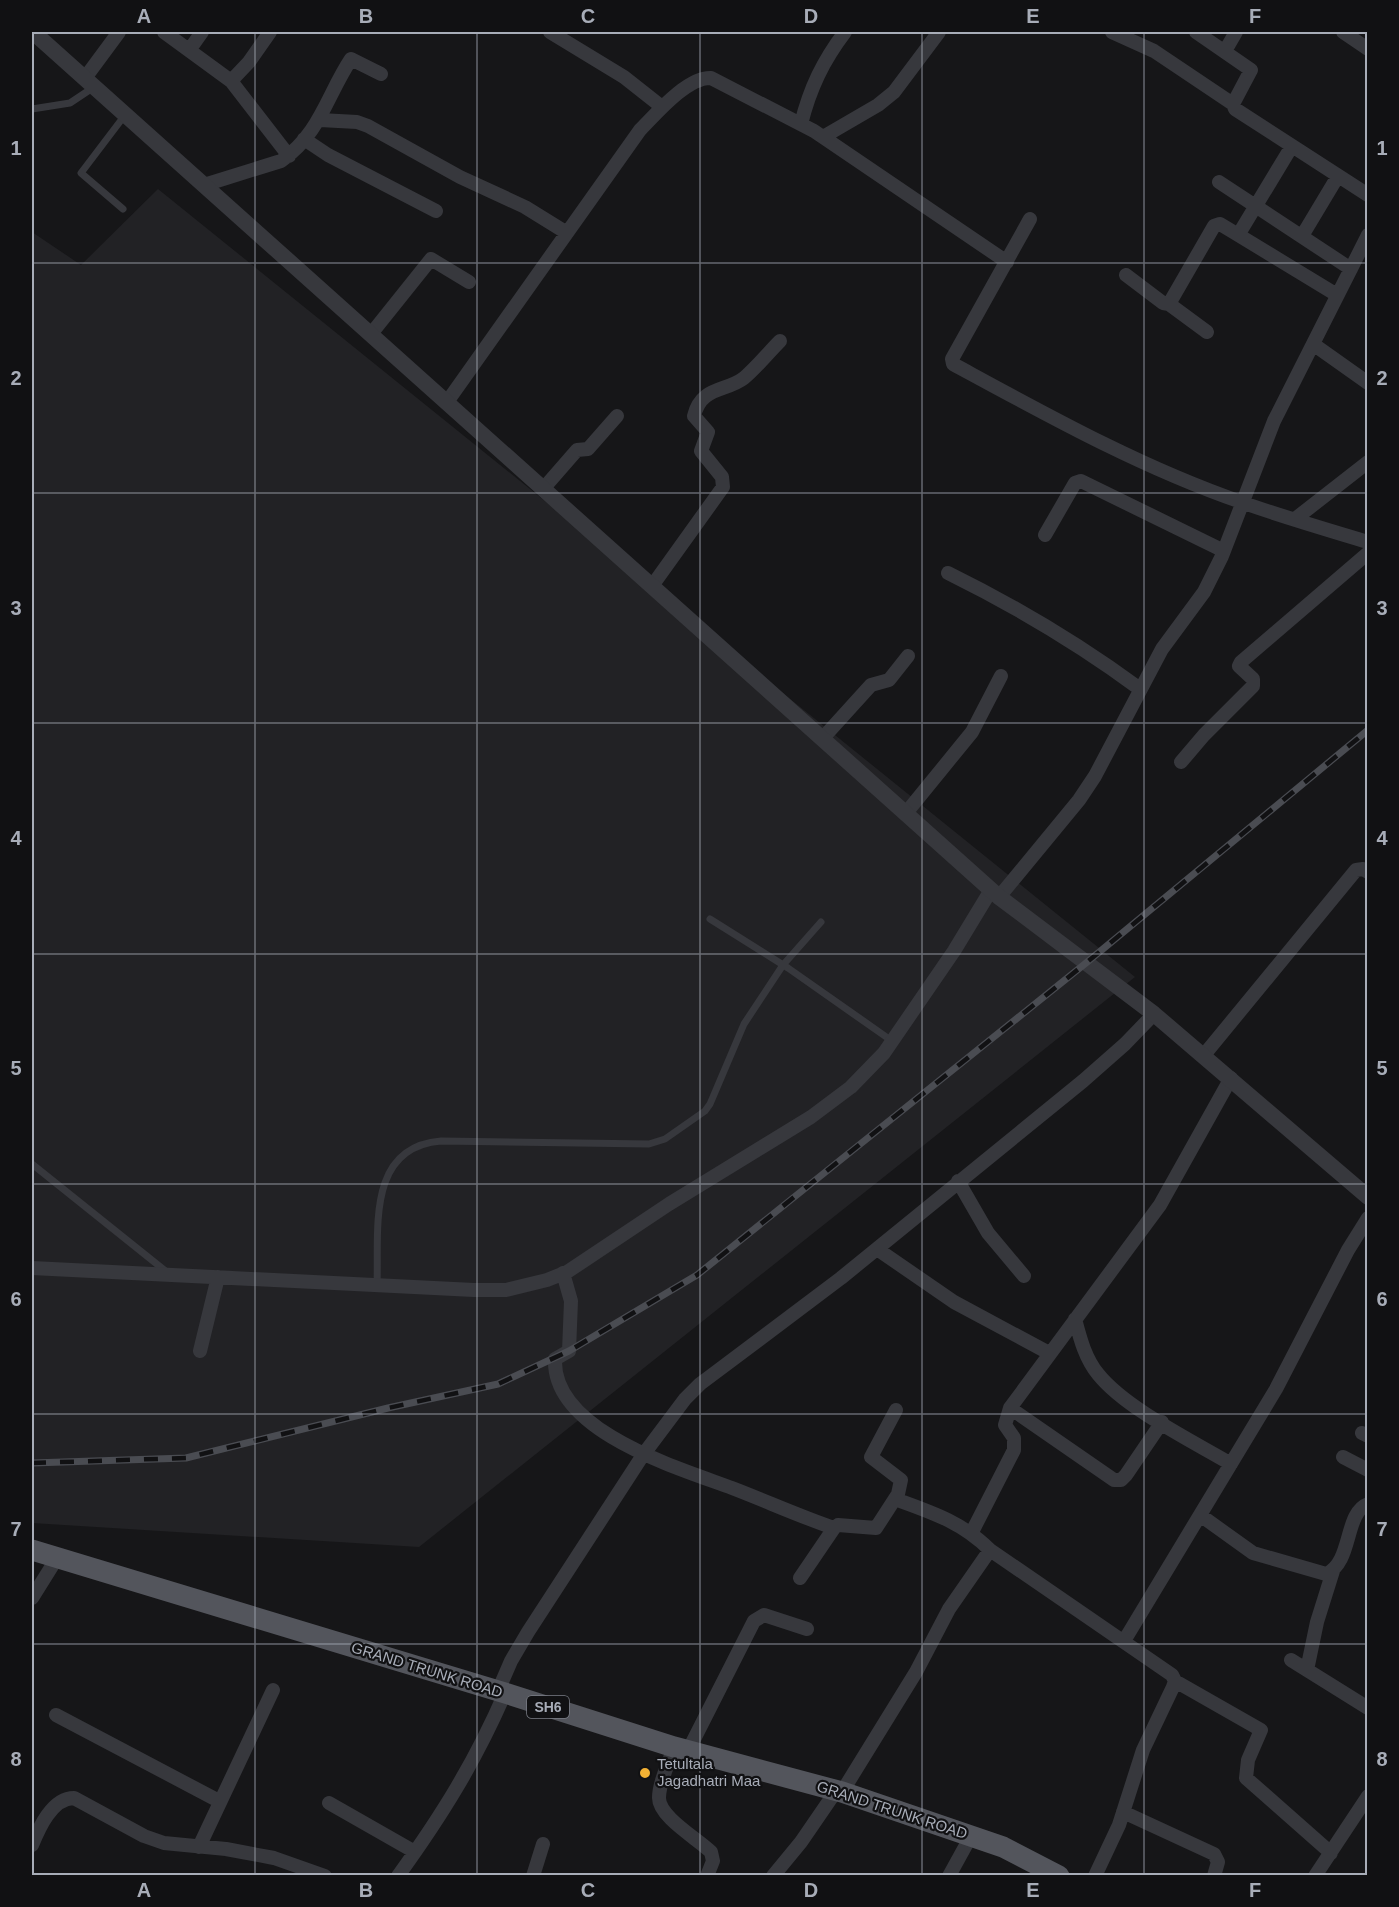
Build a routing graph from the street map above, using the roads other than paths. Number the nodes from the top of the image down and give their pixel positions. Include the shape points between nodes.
1 (33, 32) edge
2 (119, 32) edge
3 (164, 32) edge
4 (202, 32) edge
5 (270, 32) edge
6 (550, 32) edge
7 (845, 32) edge
8 (939, 32) edge
9 (1112, 32) edge
10 (1196, 32) edge
11 (1236, 32) edge
12 (1343, 32) edge
13 (190, 49) junction
14 (1368, 49) edge
15 (1225, 51) junction
16 (381, 74) dead end
17 (231, 81) junction
18 (90, 82) junction
19 (1233, 104) junction
20 (662, 107) junction
21 (32, 109) edge
22 (125, 115) junction
23 (320, 120) junction
24 (801, 124) junction
25 (823, 137) junction
26 (304, 139) junction
27 (1292, 146) junction
28 (289, 156) junction
29 (1338, 176) junction
30 (1219, 182) dead end
31 (204, 185) junction
32 (1368, 195) edge
33 (1256, 205) junction
34 (123, 209) dead end
35 (436, 211) dead end
36 (1030, 219) dead end
37 (567, 233) junction
38 (1235, 233) junction
39 (1302, 236) junction
40 (1368, 236) edge
41 (1007, 262) junction
42 (1351, 269) junction
43 (1126, 275) dead end
44 (469, 282) dead end
45 (1337, 295) junction
46 (1169, 304) junction
47 (1207, 332) dead end
48 (371, 334) junction
49 (780, 341) dead end
50 (1313, 344) junction
51 (1368, 383) edge
52 (447, 402) junction
53 (617, 416) dead end
54 (1368, 462) edge
55 (543, 489) junction
56 (1240, 502) junction
57 (1295, 519) junction
58 (1045, 535) dead end
59 (1368, 542) edge
60 (1224, 550) junction
61 (1368, 553) edge
62 (948, 573) dead end
63 (652, 586) junction
64 (908, 656) dead end
65 (1001, 676) dead end
66 (1140, 689) junction
67 (822, 739) junction
68 (1181, 762) dead end
69 (906, 813) junction
70 (1368, 873) edge
71 (995, 893) junction
72 (710, 919) dead end
73 (821, 922) dead end
74 (783, 965) junction
75 (1154, 1014) junction
76 (892, 1041) junction
77 (1204, 1055) junction
78 (1231, 1078) junction
79 (32, 1164) edge
80 (958, 1181) junction
81 (1368, 1197) edge
82 (1368, 1218) edge
83 (877, 1249) junction
84 (32, 1268) edge
85 (564, 1273) junction
86 (170, 1275) junction
87 (1024, 1276) dead end
88 (218, 1277) junction
89 (377, 1285) junction
90 (1075, 1319) junction
91 (200, 1351) dead end
92 (1048, 1353) junction
93 (1010, 1408) junction
94 (896, 1410) dead end
95 (1162, 1422) junction
96 (643, 1455) junction
97 (1343, 1457) dead end
98 (1231, 1464) junction
99 (1368, 1470) edge
100 (895, 1499) junction
101 (1368, 1504) edge
102 (1200, 1515) junction
103 (834, 1528) junction
104 (972, 1532) junction
105 (32, 1550) edge
106 (990, 1550) junction
107 (57, 1558) junction
108 (1333, 1571) junction
109 (800, 1578) dead end
110 (32, 1598) edge
111 (807, 1629) dead end
112 (1124, 1641) junction
113 (1291, 1660) dead end
114 (1307, 1670) junction
115 (1175, 1681) junction
116 (273, 1690) dead end
117 (501, 1692) junction
118 (1368, 1708) edge
119 (56, 1715) dead end
120 (681, 1749) junction
121 (839, 1792) junction
122 (1368, 1796) edge
123 (219, 1801) junction
124 (329, 1803) dead end
125 (1123, 1812) junction
126 (35, 1831) edge
127 (971, 1836) junction
128 (543, 1844) dead end
129 (32, 1845) edge
130 (199, 1847) junction
131 (415, 1852) junction
132 (1330, 1853) junction
133 (325, 1875) edge
134 (398, 1875) edge
135 (533, 1875) edge
136 (707, 1875) edge
137 (773, 1875) edge
138 (949, 1875) edge
139 (1059, 1875) edge
140 (1095, 1875) edge
141 (1214, 1875) edge
142 (1315, 1875) edge

1 - 18 street
2 - 18 street
3 - 13 street
4 - 13 street
5 - 17 street
6 - 20 street via 624,77
7 - 24 street via 817,75
8 - 25 street via 894,92
9 - 19 street via 1154,51
10 - 15 street
11 - 15 street
12 - 14 street
13 - 17 street
15 - 19 street via 1251,70
16 - 23 street via 350,60
17 - 28 street
18 - 21 lane via 70,103
18 - 22 street
19 - 27 street
20 - 24 street via 694,82 711,78
20 - 37 street via 640,130
22 - 31 street
22 - 34 lane via 81,173
23 - 26 street
23 - 37 street via 368,126 460,177 516,202
24 - 25 street
25 - 41 street
26 - 28 street
26 - 35 street
27 - 29 street
27 - 33 street
28 - 31 street
29 - 32 street
29 - 39 street
30 - 33 street
31 - 48 street
33 - 38 street via 1240,232
33 - 39 street
36 - 41 street
37 - 52 street
38 - 45 street
38 - 46 street via 1220,224 1214,226
39 - 42 street
40 - 42 street
41 - 56 street via 952,359 953,364 1095,440
42 - 45 street
43 - 46 street
44 - 48 street via 431,259
45 - 50 street
46 - 47 street
48 - 52 street
49 - 63 street via 741,380 714,389 697,408 694,416 708,432 701,451 722,477 723,487
50 - 51 street
50 - 56 street via 1274,421
52 - 55 street
53 - 55 street via 588,449 577,450
54 - 57 street
55 - 63 street
56 - 57 street
56 - 60 street
57 - 59 street
58 - 60 street via 1075,483 1081,481
60 - 66 street via 1204,592 1162,649
61 - 68 street via 1241,662 1239,666 1253,679 1253,686
62 - 66 street via 1058,632
63 - 67 street
64 - 67 street via 889,680 871,685
65 - 69 street via 972,732
66 - 71 street via 1079,800
67 - 69 street
69 - 71 street
70 - 77 street via 1356,870
71 - 75 street
71 - 76 street
72 - 74 lane
73 - 74 lane
74 - 76 lane
74 - 89 lane via 744,1024 710,1104 665,1139 649,1144 594,1145 441,1141 413,1147 396,1162 380,1196
75 - 77 street
75 - 80 street via 1083,1081
76 - 85 street via 869,1070 811,1117 715,1174
77 - 78 street
78 - 81 street
78 - 90 street via 1160,1205
79 - 86 lane
80 - 83 street
80 - 87 street via 988,1233
82 - 98 street
83 - 92 street via 954,1302
83 - 96 street via 700,1384
84 - 86 street
85 - 89 street via 506,1290
85 - 96 street via 571,1301 569,1351 555,1359 564,1394 588,1420
86 - 88 street
88 - 89 street
88 - 91 street
90 - 92 street
90 - 95 street via 1080,1340 1099,1375
92 - 93 street
93 - 95 street via 1114,1480 1126,1475
93 - 104 street via 1005,1425 1016,1444
94 - 100 street via 871,1457 902,1480
95 - 98 street
96 - 103 street
96 - 117 street via 528,1632 511,1661
97 - 99 street
98 - 102 street
100 - 103 street via 876,1528 838,1524
100 - 104 street via 951,1519
101 - 108 street via 1360,1508
102 - 108 street via 1253,1553 1318,1574
102 - 112 street
103 - 109 street
104 - 106 street
105 - 107 main road, GRAND TRUNK ROAD / SH6
106 - 112 street
106 - 121 street via 949,1609 916,1672
107 - 110 street
107 - 117 main road, GRAND TRUNK ROAD / SH6
108 - 114 street
111 - 120 street via 764,1615 754,1620
112 - 115 street
113 - 114 street
114 - 118 street
115 - 125 street via 1143,1750
115 - 132 street via 1261,1730 1248,1760 1246,1778
116 - 123 street
117 - 120 main road, GRAND TRUNK ROAD / SH6
117 - 131 street via 484,1741 448,1806
119 - 123 street
120 - 121 main road, GRAND TRUNK ROAD / SH6
120 - 136 street via 660,1789 661,1807 711,1852 713,1861
121 - 127 main road, GRAND TRUNK ROAD / SH6
121 - 137 street
122 - 132 street
123 - 130 street
124 - 131 street
125 - 140 street
125 - 141 street via 1215,1854 1218,1862
126 - 129 street
126 - 130 street via 64,1798 74,1798 144,1836 178,1846
127 - 138 street
127 - 139 main road, GRAND TRUNK ROAD / SH6
128 - 135 street
130 - 133 street via 274,1858
131 - 134 street
132 - 142 street

